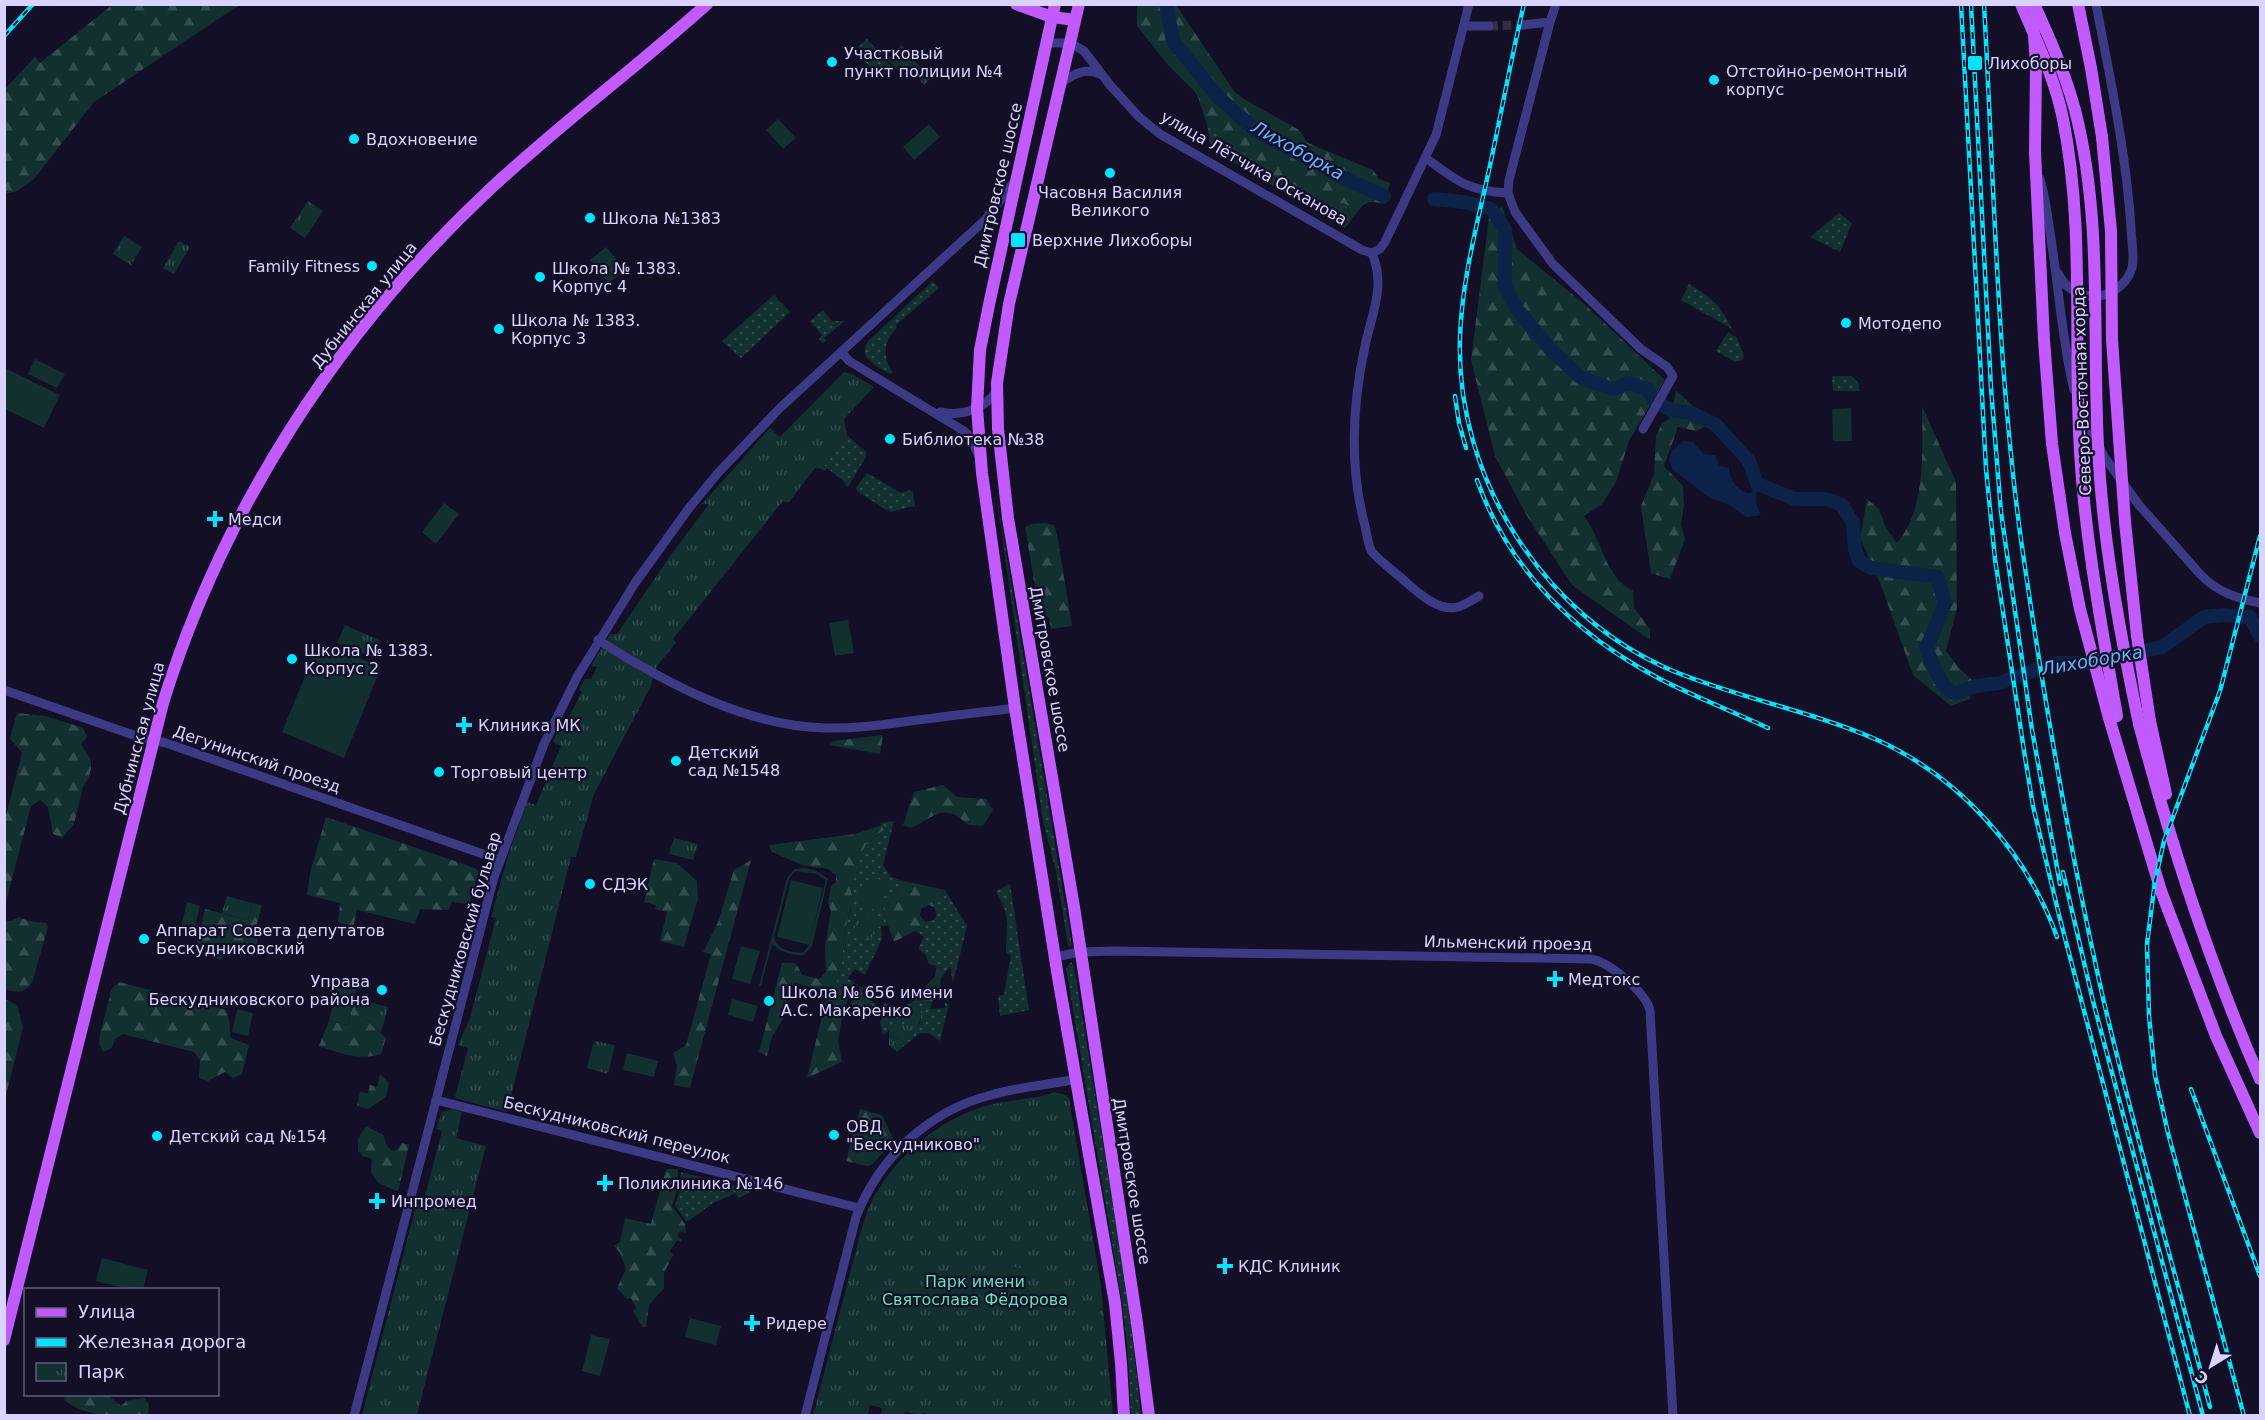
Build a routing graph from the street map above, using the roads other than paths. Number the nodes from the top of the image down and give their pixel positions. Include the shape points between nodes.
1 (707, 4) edge
2 (1016, 4) edge
3 (1078, 4) edge
4 (1469, 4) edge
5 (1556, 4) edge
6 (2020, 4) edge
7 (2033, 4) edge
8 (2078, 4) edge
9 (2096, 4) edge
10 (1053, 11) edge
11 (1075, 20) junction
12 (1550, 22) junction
13 (1523, 25) tunnel mouth
14 (1489, 26) tunnel mouth
15 (1464, 27) junction
16 (1070, 43) junction
17 (1047, 44) junction
18 (1102, 75) junction
19 (1062, 82) junction
20 (1426, 158) junction
21 (2036, 168) junction
22 (1017, 177) junction
23 (1508, 193) junction
24 (1372, 253) junction
25 (2055, 265) junction
26 (841, 352) junction
27 (997, 390) junction
28 (977, 408) junction
29 (932, 410) junction
30 (1643, 429) dead end
31 (981, 460) junction
32 (1479, 596) dead end
33 (2260, 603) edge
34 (598, 640) junction
35 (4, 690) edge
36 (1015, 708) junction
37 (2113, 717) junction
38 (2144, 722) junction
39 (153, 740) junction
40 (500, 860) junction
41 (1080, 952) junction
42 (1055, 957) junction
43 (1077, 1079) junction
44 (2260, 1079) edge
45 (436, 1100) junction
46 (2260, 1133) edge
47 (859, 1208) junction
48 (8, 1308) edge
49 (4, 1340) edge
50 (354, 1416) edge
51 (805, 1416) edge
52 (1124, 1416) edge
53 (1149, 1416) edge
54 (1673, 1416) edge

1 - 39 main road, Дубнинская улица via 487,192 405,275 337,361 264,473 218,562 182,646
2 - 10 main road
3 - 11 main road, Дмитровское шоссе
4 - 15 street
5 - 12 street
6 - 37 main road, Северо-Восточная хорда, bridge via 2045,60 2063,118 2073,186 2081,461
7 - 21 main road, Северо-Восточная хорда
7 - 38 main road, Северо-Восточная хорда, bridge via 2056,52 2075,111 2088,184 2098,448 2113,583
8 - 38 main road, Северо-Восточная хорда, bridge via 2102,137 2124,511
9 - 25 street via 2129,195 2133,263 2120,286 2109,294 2095,296 2069,288
10 - 11 main road
10 - 17 main road, Дмитровское шоссе
11 - 16 main road, Дмитровское шоссе
12 - 13 street
12 - 23 street
14 - 15 street
15 - 20 street via 1436,135
16 - 17 street
16 - 18 street, улица Лётчика Осканова via 1092,59
16 - 19 main road, Дмитровское шоссе
17 - 22 main road, Дмитровское шоссе
18 - 19 street via 1084,70
18 - 24 street, улица Лётчика Осканова via 1139,117 1160,134
19 - 27 main road, Дмитровское шоссе via 1010,304
20 - 23 street via 1469,188
20 - 24 street via 1385,242
21 - 25 street via 2044,192
21 - 37 main road, Северо-Восточная хорда via 2052,444 2080,609
22 - 26 street, Бескудниковский бульвар via 986,219
22 - 28 main road, Дмитровское шоссе via 980,350
23 - 30 street via 1515,213 1553,264 1673,376
24 - 32 street via 1379,288 1353,423 1359,504 1371,551 1435,603 1458,607
25 - 33 street via 2067,360 2083,418 2105,458 2139,505 2209,583 2226,594
26 - 29 street via 849,361
26 - 34 street, Бескудниковский бульвар via 764,423 718,473 634,583
27 - 28 street via 993,398
27 - 41 main road, Дмитровское шоссе via 1008,518
28 - 29 street via 957,414
28 - 31 main road, Дмитровское шоссе
29 - 31 street via 970,437
31 - 36 main road, Дмитровское шоссе
34 - 36 street via 651,672 723,706 789,723 856,728
34 - 40 street, Бескудниковский бульвар via 544,744
35 - 39 street, Дегунинский проезд
36 - 42 main road, Дмитровское шоссе
37 - 46 main road, Северо-Восточная хорда via 2161,891 2191,974
38 - 44 main road, Северо-Восточная хорда via 2167,799 2175,848 2212,960
39 - 40 street, Дегунинский проезд
39 - 48 main road, Дубнинская улица
40 - 45 street, Бескудниковский бульвар
41 - 42 street
41 - 53 main road, Дмитровское шоссе
41 - 54 street, Ильменский проезд via 1591,959 1608,966 1643,995 1650,1011
42 - 43 main road, Дмитровское шоссе
43 - 47 street via 992,1094 935,1119 891,1157
43 - 52 main road, Дмитровское шоссе via 1116,1303
45 - 47 street, Бескудниковский переулок
45 - 50 street, Бескудниковский бульвар
47 - 51 street
48 - 49 main road, Дубнинская улица

